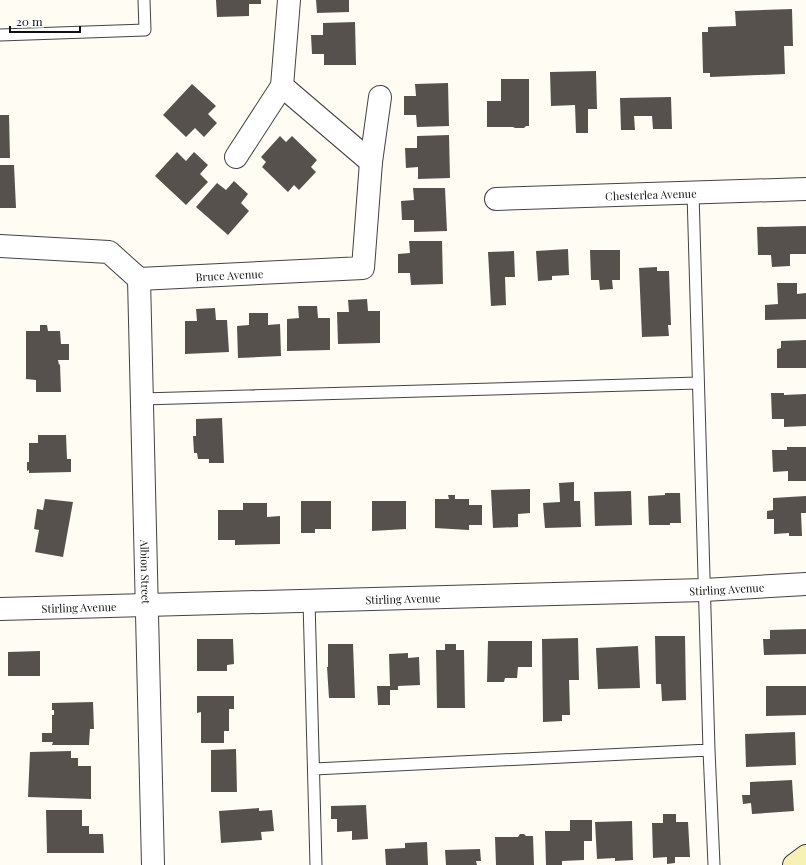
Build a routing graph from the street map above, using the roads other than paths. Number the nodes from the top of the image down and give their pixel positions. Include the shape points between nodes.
1 (144, 0) edge
2 (289, 0) edge
3 (0, 35) edge
4 (282, 86) junction
5 (380, 98) dead end
6 (236, 157) dead end
7 (371, 162) junction
8 (806, 189) edge
9 (693, 193) junction
10 (496, 199) dead end
11 (0, 246) edge
12 (139, 279) junction
13 (698, 383) junction
14 (142, 399) junction
15 (806, 584) edge
16 (704, 590) junction
17 (309, 601) junction
18 (147, 605) junction
19 (0, 609) edge
20 (709, 750) junction
21 (314, 769) junction
22 (806, 856) edge
23 (153, 865) edge
24 (316, 865) edge
25 (714, 865) edge
26 (794, 865) edge

1 - 3 lane via 145,30
2 - 4 street
4 - 6 street
4 - 7 street
5 - 7 street, Bruce Avenue
7 - 12 street, Bruce Avenue via 363,268
8 - 9 street, Chesterlea Avenue
9 - 10 street, Chesterlea Avenue
9 - 13 lane
11 - 12 street via 109,252
12 - 14 street, Albion Street
13 - 14 lane
13 - 16 lane
14 - 18 street, Albion Street
15 - 16 street, Stirling Avenue
16 - 17 street, Stirling Avenue
16 - 20 lane
17 - 18 street, Stirling Avenue
17 - 21 lane
18 - 19 street, Stirling Avenue
18 - 23 street, Albion Street
20 - 21 lane
20 - 25 lane
21 - 24 lane
22 - 26 street

